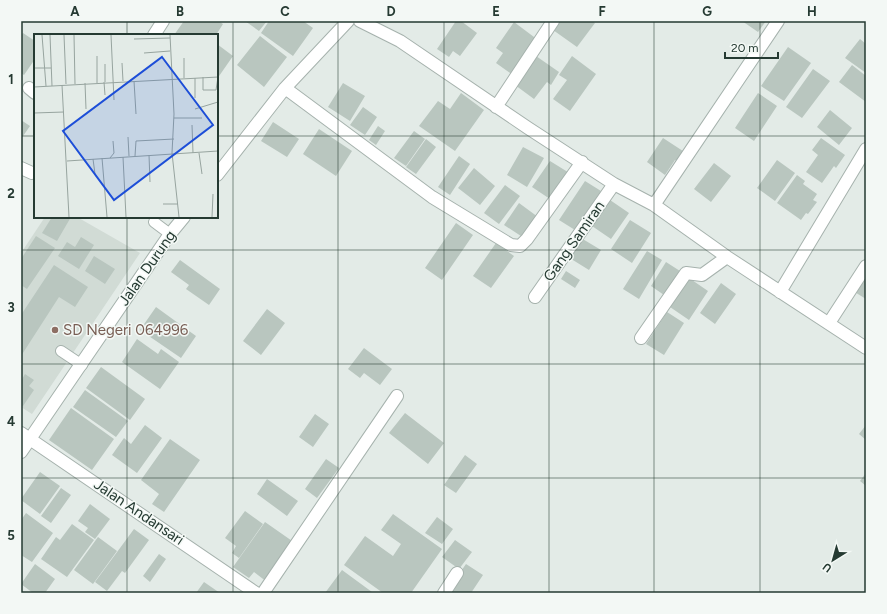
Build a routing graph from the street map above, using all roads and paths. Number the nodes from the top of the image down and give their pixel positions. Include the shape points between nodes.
1 (163, 21) edge
2 (348, 21) edge
3 (360, 21) edge
4 (553, 21) edge
5 (778, 21) edge
6 (155, 34) edge
7 (285, 88) junction
8 (496, 107) junction
9 (866, 149) edge
10 (582, 162) junction
11 (218, 174) edge
12 (614, 184) junction
13 (654, 205) junction
14 (183, 218) edge
15 (154, 222) dead end
16 (170, 234) junction
17 (727, 257) junction
18 (866, 266) edge
19 (780, 292) junction
20 (535, 298) dead end
21 (829, 323) junction
22 (641, 338) dead end
23 (866, 348) edge
24 (61, 351) dead end
25 (82, 365) junction
26 (397, 396) dead end
27 (25, 436) edge
28 (21, 452) edge
29 (457, 573) dead end
30 (256, 593) edge
31 (263, 593) edge
32 (444, 593) edge

1 - 6 street
2 - 7 street
3 - 8 street via 400,41
4 - 8 street
5 - 13 street
7 - 10 street via 432,197 511,245 520,246 527,238
7 - 11 street
8 - 10 street
9 - 19 street
10 - 12 street
12 - 13 street
12 - 20 street, Gang Samiran
13 - 17 street
14 - 16 street, Jalan Durung
15 - 16 lane
16 - 25 street, Jalan Durung
17 - 19 street
17 - 22 street via 702,275 686,273
18 - 21 street
19 - 21 street
21 - 23 street
24 - 25 lane
25 - 27 street, Jalan Durung
26 - 31 street
27 - 28 street, Jalan Durung
27 - 30 street, Jalan Andansari
29 - 32 street

